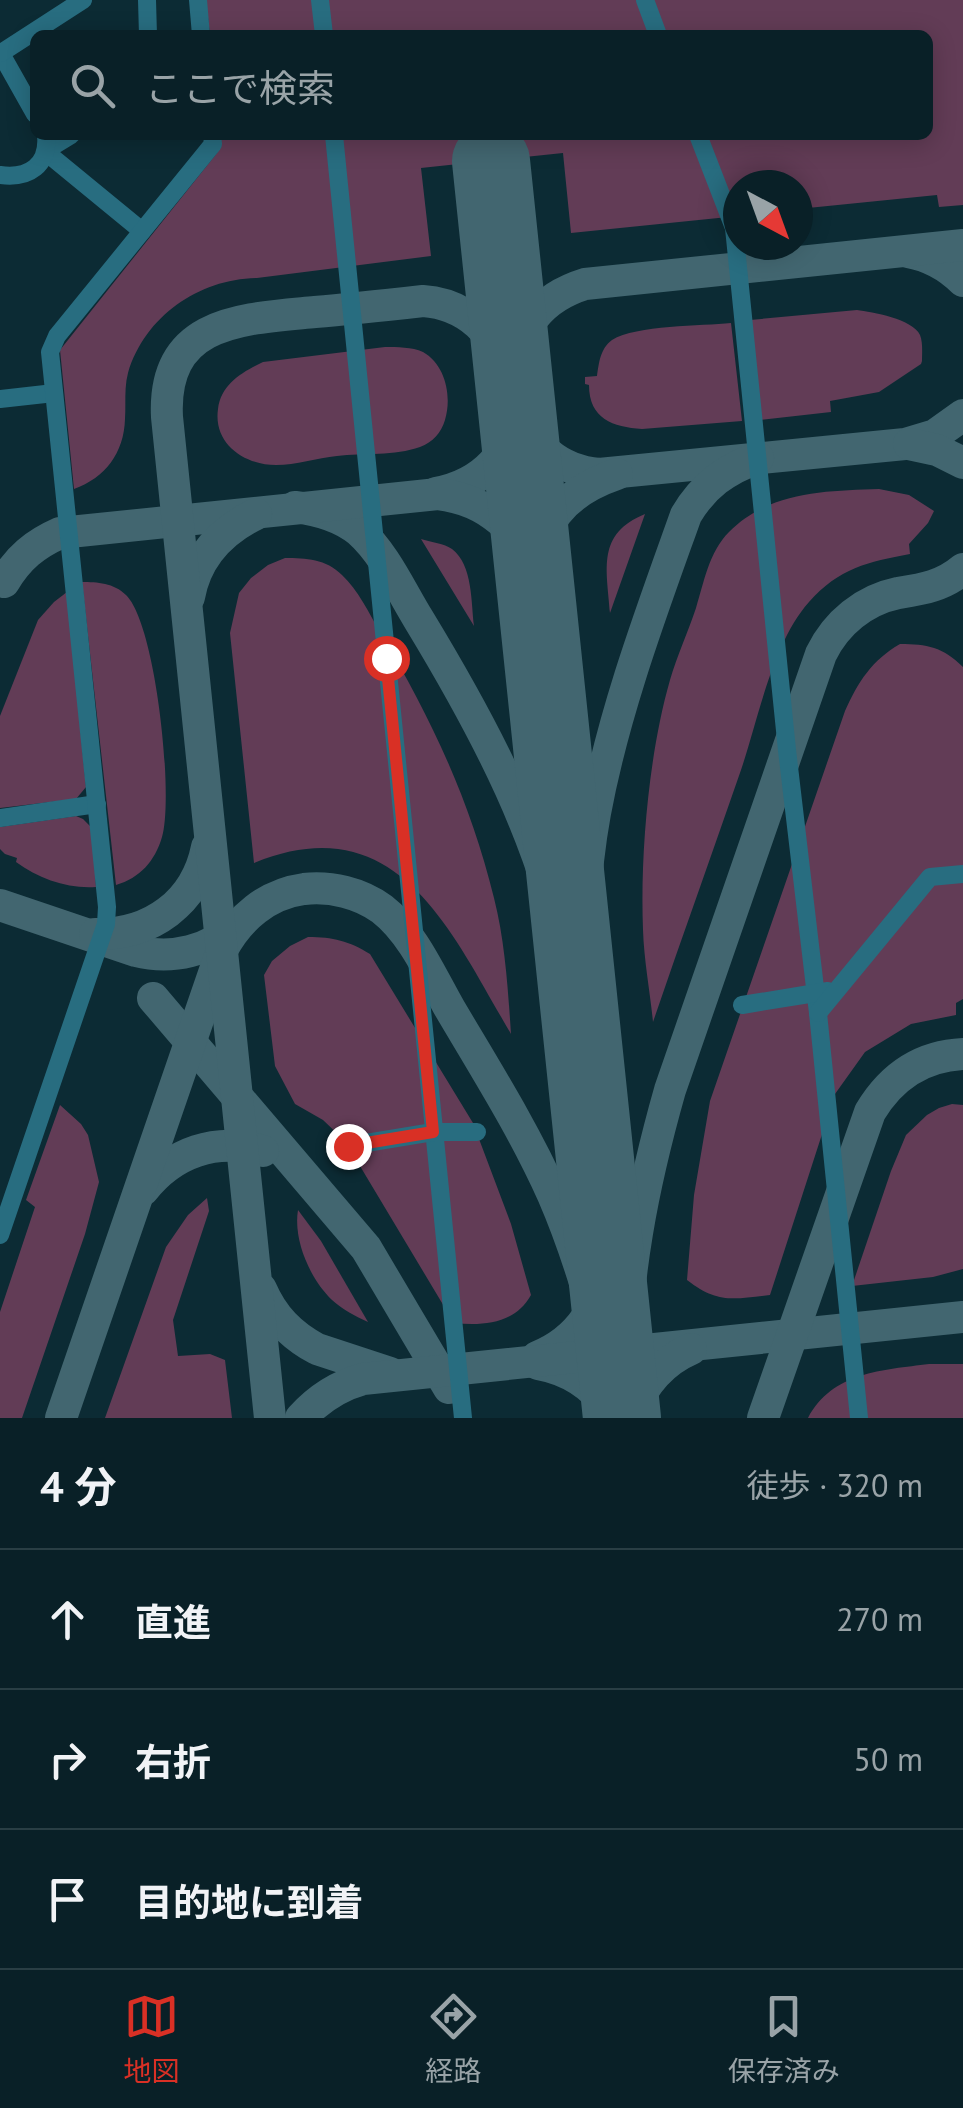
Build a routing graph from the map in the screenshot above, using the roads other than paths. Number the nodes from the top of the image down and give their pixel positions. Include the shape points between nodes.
1 (83, 0) edge
2 (146, 0) edge
3 (198, 0) edge
4 (320, 0) edge
5 (645, 0) edge
6 (36, 30) edge
7 (148, 30) edge
8 (201, 30) edge
9 (323, 30) edge
10 (656, 30) edge
11 (30, 34) edge
12 (0, 53) edge
13 (30, 105) edge
14 (212, 140) edge
15 (334, 140) edge
16 (700, 140) edge
17 (47, 146) edge
18 (0, 175) edge
19 (142, 231) junction
20 (54, 393) junction
21 (0, 399) edge
22 (97, 804) junction
23 (0, 818) edge
24 (963, 874) edge
25 (838, 988) junction
26 (816, 994) junction
27 (742, 1005) dead end
28 (818, 1013) junction
29 (433, 1132) junction
30 (477, 1132) dead end
31 (348, 1146) dead end
32 (0, 1235) edge
33 (463, 1418) edge
34 (859, 1418) edge

1 - 6 lane
2 - 7 lane
3 - 8 lane
4 - 9 lane
5 - 10 lane
11 - 12 lane
12 - 13 lane
14 - 19 lane
15 - 29 lane
16 - 26 lane via 734,228
17 - 18 lane via 31,171
17 - 19 lane
19 - 20 lane via 57,336 50,352
20 - 21 lane
20 - 22 lane
22 - 23 lane
22 - 32 lane via 106,924
24 - 25 lane via 930,876
25 - 26 lane
25 - 28 lane
26 - 27 lane
26 - 28 lane
28 - 34 lane
29 - 30 lane
29 - 31 lane
29 - 33 lane

